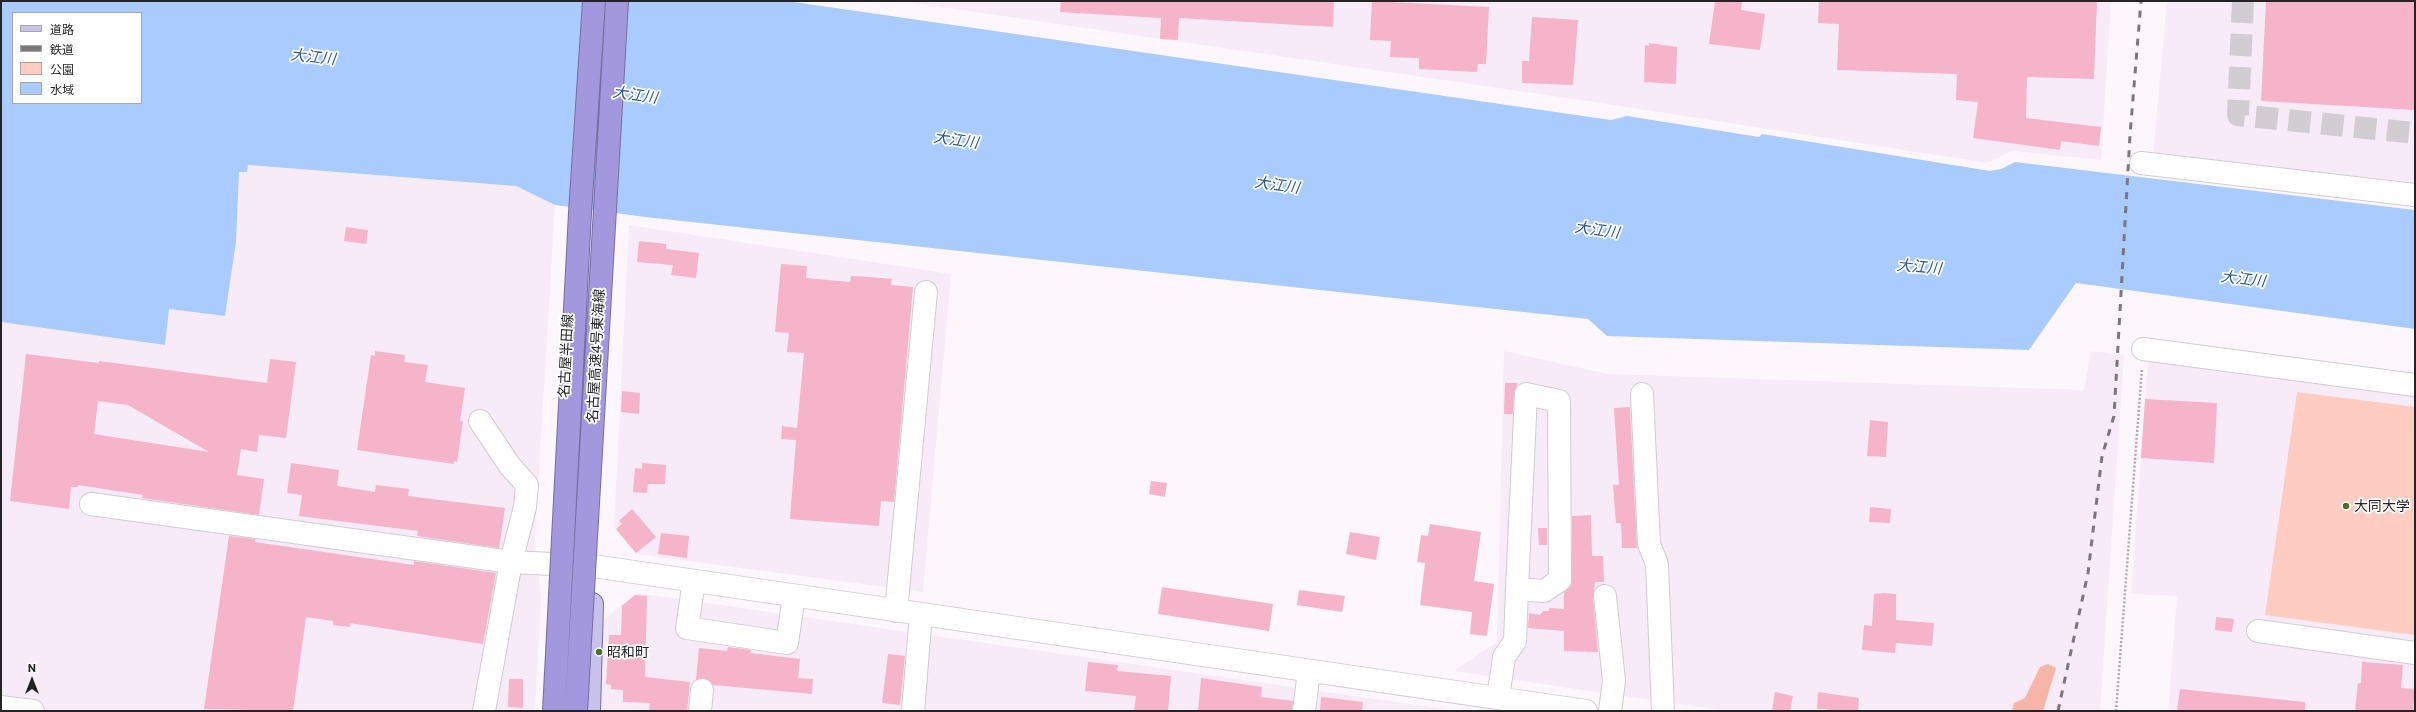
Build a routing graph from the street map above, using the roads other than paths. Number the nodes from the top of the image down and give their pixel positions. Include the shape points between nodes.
1 (585, 1) edge
2 (594, 1) edge
3 (617, 1) edge
4 (624, 1) edge
5 (2140, 163) dead end
6 (2415, 195) edge
7 (926, 292) dead end
8 (2143, 349) road end
9 (2415, 385) edge
10 (1642, 394) dead end
11 (480, 421) dead end
12 (91, 504) dead end
13 (511, 562) junction
14 (554, 564) junction
15 (593, 566) junction
16 (694, 581) junction
17 (1517, 589) junction
18 (794, 596) junction
19 (1604, 596) dead end
20 (896, 611) junction
21 (921, 614) junction
22 (2258, 631) dead end
23 (2415, 653) edge
24 (1309, 671) junction
25 (1498, 698) junction
26 (1, 706) edge
27 (33, 711) edge
28 (484, 711) edge
29 (545, 711) edge
30 (554, 711) edge
31 (576, 711) edge
32 (589, 711) edge
33 (913, 711) edge
34 (1304, 711) edge
35 (1586, 711) edge
36 (1610, 711) edge
37 (1664, 711) edge

1 - 14 main road, 名古屋半田線
2 - 30 highway, 名古屋高速4号東海線, bridge via 580,213
3 - 31 highway, 名古屋高速4号東海線, bridge
4 - 15 main road
5 - 6 street
7 - 20 street
8 - 9 street
10 - 37 street via 1649,544 1656,564
11 - 13 street via 510,466 527,485 525,507
12 - 13 street
13 - 14 street
13 - 28 street
14 - 15 street
14 - 29 main road, 名古屋半田線
15 - 16 street
15 - 32 main road
16 - 18 street
16 - 18 street via 687,628 787,642
17 - 17 street via 1518,565 1526,394 1559,401 1560,580 1544,591
17 - 25 street via 1514,641 1504,657
18 - 20 street
19 - 36 street via 1614,681
20 - 21 street
21 - 24 street
21 - 33 street
22 - 23 street
24 - 25 street
24 - 34 street
25 - 35 street
26 - 27 street

